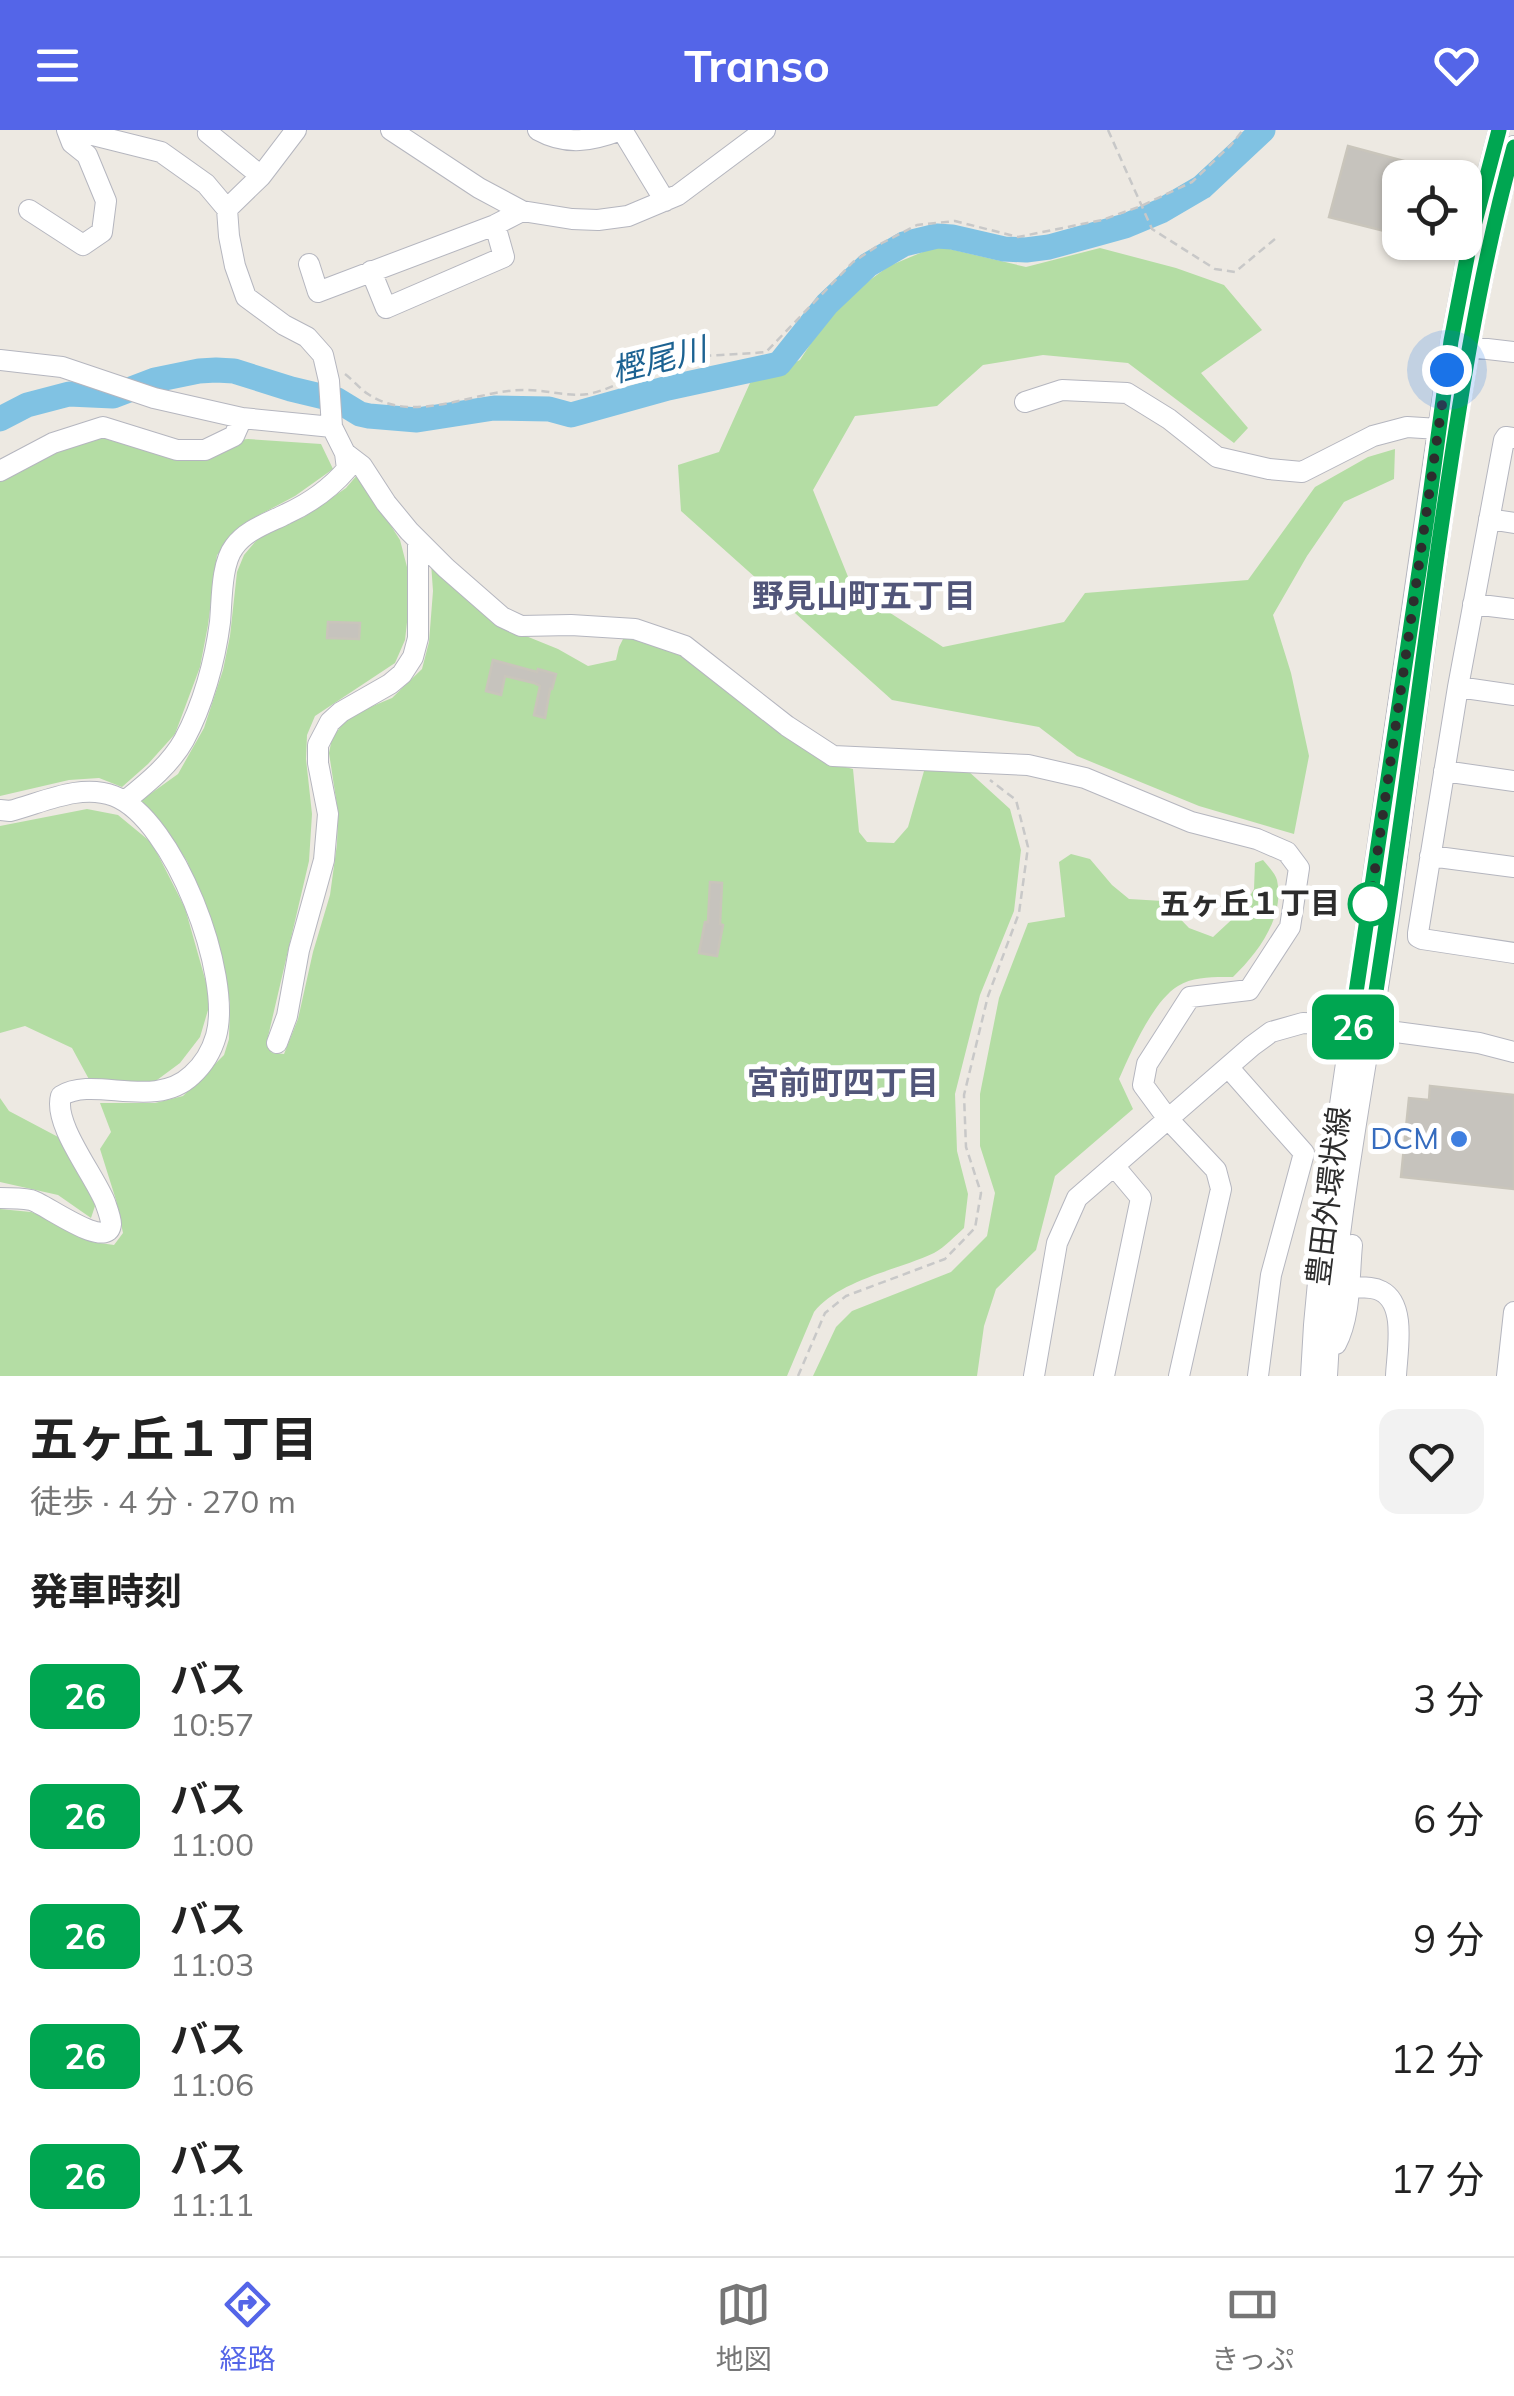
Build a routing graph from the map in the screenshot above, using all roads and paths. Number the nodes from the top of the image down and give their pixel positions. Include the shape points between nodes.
1 (70, 130) edge
2 (209, 130) edge
3 (296, 130) edge
4 (538, 130) edge
5 (622, 130) edge
6 (765, 130) edge
7 (1108, 130) edge
8 (1243, 130) edge
9 (1500, 130) edge
10 (403, 133) edge
11 (1514, 146) edge
12 (261, 176) junction
13 (664, 201) junction
14 (1141, 206) junction
15 (228, 209) junction
16 (29, 210) dead end
17 (522, 211) junction
18 (495, 225) junction
19 (1275, 238) dead end
20 (309, 264) dead end
21 (372, 271) junction
22 (1470, 346) junction
23 (1514, 352) edge
24 (323, 355) junction
25 (0, 360) edge
26 (340, 370) joint
27 (1025, 402) dead end
28 (242, 418) junction
29 (332, 427) junction
30 (1439, 429) junction
31 (1514, 438) edge
32 (345, 454) junction
33 (0, 471) edge
34 (1489, 519) junction
35 (1514, 523) edge
36 (418, 540) junction
37 (1474, 604) junction
38 (1514, 609) edge
39 (1458, 686) junction
40 (1514, 695) edge
41 (968, 761) junction
42 (1444, 771) junction
43 (1514, 781) edge
44 (125, 801) junction
45 (0, 810) edge
46 (1430, 856) junction
47 (1514, 868) edge
48 (1514, 953) edge
49 (1361, 1028) junction
50 (277, 1043) dead end
51 (1514, 1052) edge
52 (1228, 1067) junction
53 (1168, 1119) junction
54 (1354, 1139) junction
55 (1115, 1166) junction
56 (0, 1198) edge
57 (1348, 1287) junction
58 (1514, 1312) edge
59 (1327, 1367) edge
60 (798, 1376) edge
61 (1034, 1376) edge
62 (1104, 1376) edge
63 (1179, 1376) edge
64 (1258, 1376) edge
65 (1312, 1376) edge
66 (1396, 1376) edge
67 (1506, 1376) edge

1 - 15 street via 160,142
1 - 16 street via 106,202 102,232 83,245
2 - 12 street
3 - 12 street
4 - 5 street via 586,141
5 - 13 street
6 - 13 street
7 - 14 path
8 - 14 path via 1192,182
9 - 30 street, 豊田外環状線 via 1471,237
10 - 17 street
11 - 22 street, 豊田外環状線
12 - 15 street
13 - 17 street via 598,220
14 - 19 path via 1152,229 1215,268 1236,272
14 - 26 path via 1018,236 955,221 917,225 853,262 766,352 674,361 586,394 495,392 409,407 369,395
15 - 24 street via 246,297 307,336
17 - 18 street
18 - 21 street
18 - 21 street via 504,257 386,308
20 - 21 street via 318,292
22 - 23 street
22 - 49 street, 豊田外環状線 via 1390,909
24 - 26 street
24 - 29 street
25 - 28 street via 62,367
27 - 30 street via 1062,390 1127,392 1216,457 1302,472 1373,436 1407,427
28 - 29 street
28 - 33 street via 234,436 205,450 177,450 103,427
29 - 32 street
30 - 49 street, 豊田外環状線
31 - 34 street via 1504,440
32 - 36 street via 362,466
32 - 44 street via 347,468 333,485 235,544 227,558 216,647 191,724 168,762
34 - 35 street
34 - 37 street
36 - 41 street via 502,617 520,626 635,629 685,646 833,756
36 - 50 street via 413,656 390,684 330,722 318,746 328,814 324,860
37 - 38 street
37 - 39 street
39 - 40 street
39 - 42 street
41 - 53 street via 1086,778 1191,822 1257,839 1287,852 1299,868 1290,926 1249,990 1190,996 1147,1064 1143,1085
41 - 60 path via 1016,800 1028,847 1020,913 988,996 964,1095 966,1147 981,1193 975,1228 945,1259 846,1296 825,1313
42 - 43 street
42 - 46 street
44 - 45 street via 100,792 70,794
44 - 56 street via 156,831 193,902 216,970 216,1035 192,1075 171,1088 72,1090 61,1096 60,1114 107,1207 106,1232 33,1200
46 - 47 street
46 - 48 street via 1418,937
49 - 51 street
49 - 52 street via 1303,1023 1271,1032
49 - 54 street, 豊田外環状線
49 - 65 street, 豊田外環状線 via 1326,1208
52 - 53 street
52 - 64 street via 1304,1154 1271,1275
53 - 55 street
53 - 63 street via 1216,1170 1221,1188
54 - 57 street via 1360,1160
54 - 59 street, 豊田外環状線
55 - 61 street via 1078,1198 1057,1243
55 - 62 street via 1141,1198
57 - 59 street via 1340,1338
57 - 66 street via 1372,1288 1392,1300 1398,1313
58 - 67 street

